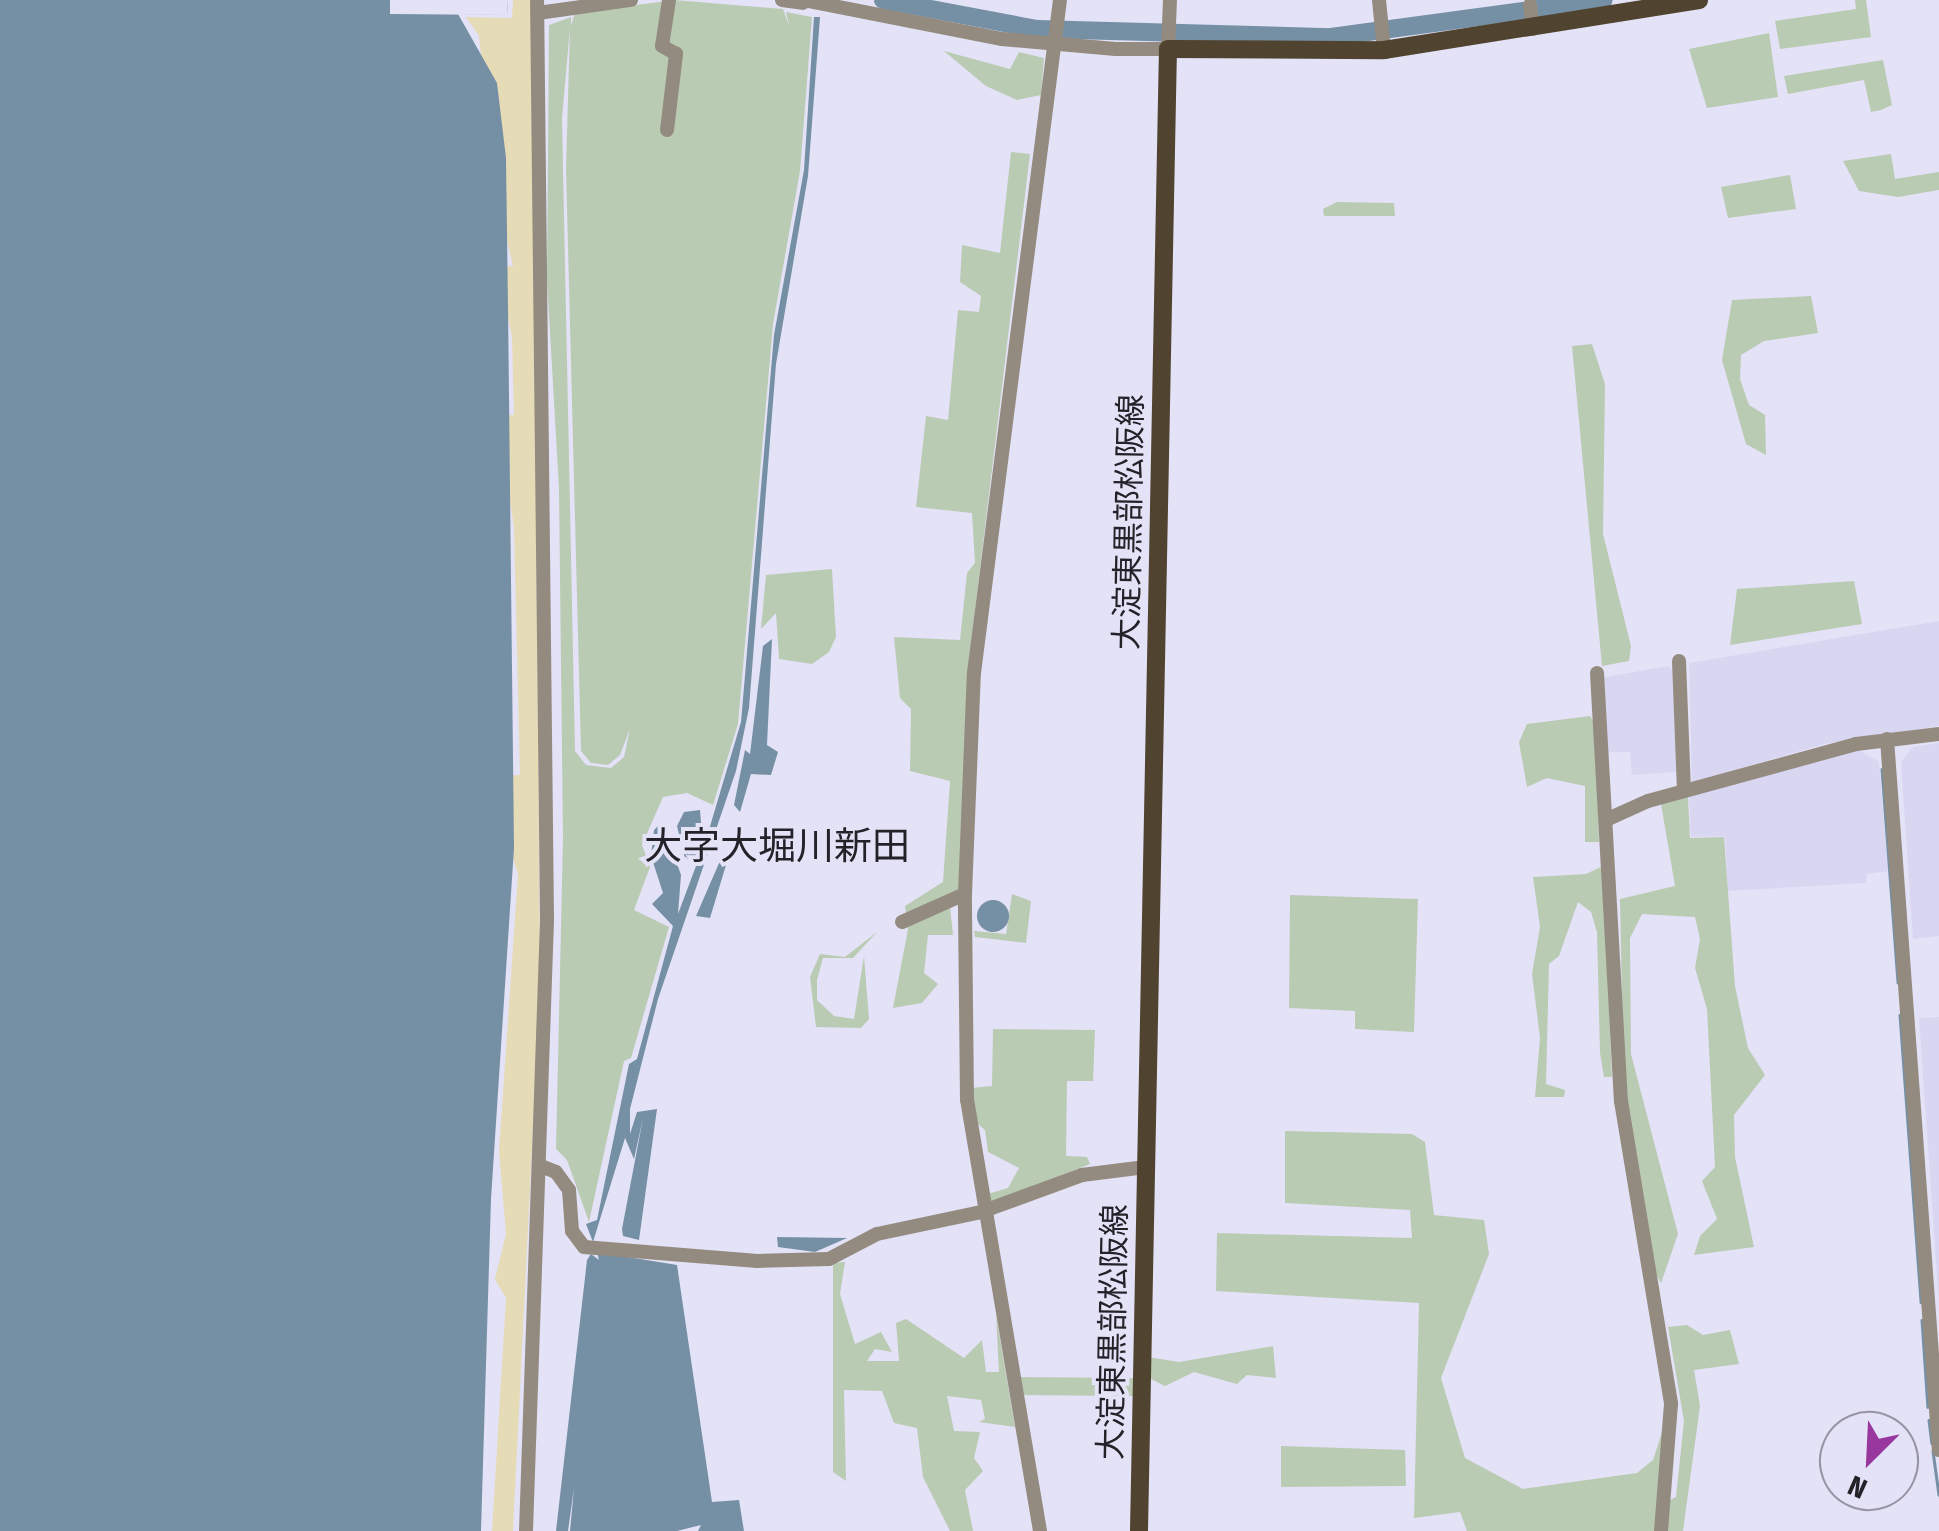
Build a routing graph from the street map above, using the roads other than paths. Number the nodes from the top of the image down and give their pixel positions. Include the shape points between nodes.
1 (631, 0) edge
2 (669, 0) edge
3 (782, 0) edge
4 (1060, 0) edge
5 (1170, 0) edge
6 (1379, 0) edge
7 (1699, 0) edge
8 (803, 2) edge
9 (538, 7) edge
10 (1055, 37) junction
11 (1169, 40) junction
12 (1383, 41) junction
13 (667, 130) dead end
14 (1678, 661) dead end
15 (1597, 673) dead end
16 (1939, 734) edge
17 (1887, 739) junction
18 (1684, 791) junction
19 (1608, 820) junction
20 (965, 894) junction
21 (902, 922) dead end
22 (541, 1166) junction
23 (1146, 1167) junction
24 (981, 1212) junction
25 (1939, 1450) edge
26 (526, 1531) edge
27 (1040, 1531) edge
28 (1139, 1531) edge
29 (1661, 1531) edge

1 - 9 street
2 - 13 street via 662,46 676,54
3 - 8 street
4 - 10 street
5 - 11 street
6 - 12 street
7 - 12 main road
8 - 10 street
9 - 22 street via 547,919
10 - 11 street
10 - 20 street via 974,673
11 - 12 main road
11 - 23 main road, 大淀東黒部松阪線
14 - 18 street
15 - 19 street
16 - 17 street
17 - 18 street
17 - 25 street
18 - 19 street
19 - 29 street via 1621,1101 1671,1404
20 - 21 street
20 - 24 street via 967,1100
22 - 24 street via 556,1172 569,1190 572,1231 584,1247 819,1261 877,1234
22 - 26 street
23 - 24 street via 1082,1175
23 - 28 main road, 大淀東黒部松阪線
24 - 27 street

